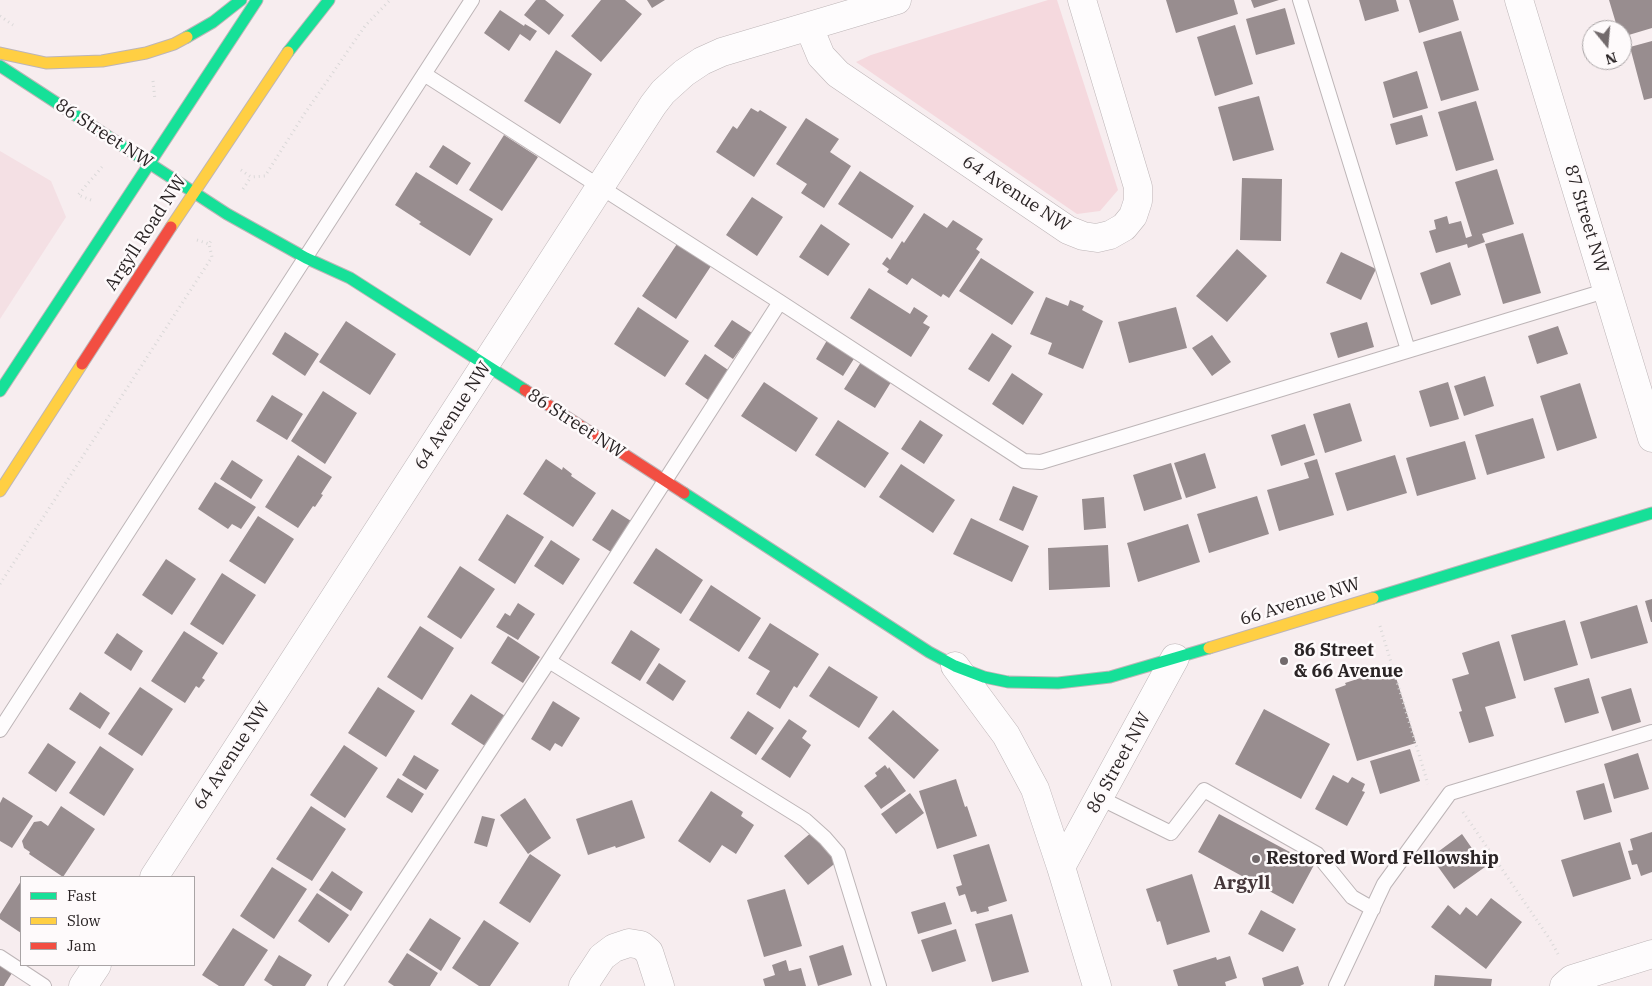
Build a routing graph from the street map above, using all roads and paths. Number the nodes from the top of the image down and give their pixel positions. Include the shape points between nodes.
1 (242, 0) edge
2 (257, 0) edge
3 (329, 0) edge
4 (390, 0) edge
5 (472, 0) edge
6 (897, 0) edge
7 (1082, 0) edge
8 (1300, 0) edge
9 (1519, 0) edge
10 (809, 27) junction
11 (0, 53) edge
12 (0, 66) edge
13 (150, 72) dead end
14 (424, 74) junction
15 (154, 104) dead end
16 (149, 163) junction
17 (251, 177) dead end
18 (601, 188) junction
19 (193, 192) junction
20 (209, 244) dead end
21 (306, 258) junction
22 (1608, 290) junction
23 (780, 302) junction
24 (1408, 350) junction
25 (486, 366) junction
26 (0, 391) edge
27 (1652, 438) edge
28 (664, 481) junction
29 (0, 491) edge
30 (1652, 512) edge
31 (0, 584) edge
32 (1175, 658) junction
33 (549, 661) junction
34 (955, 666) junction
35 (0, 730) edge
36 (1652, 732) edge
37 (1100, 798) junction
38 (1061, 867) junction
39 (155, 876) edge
40 (1373, 909) junction
41 (1652, 954) edge
42 (0, 957) edge
43 (96, 966) edge
44 (44, 986) edge
45 (83, 986) edge
46 (335, 986) edge
47 (584, 986) edge
48 (660, 986) edge
49 (879, 986) edge
50 (1097, 986) edge
51 (1336, 986) edge
52 (1564, 986) edge

1 - 11 street via 213,22 174,44 146,53 102,61 46,63
2 - 16 street, Argyll Road NW
3 - 19 street, Argyll Road NW via 290,50
4 - 17 path via 366,26 265,176
5 - 14 lane
6 - 10 street, 64 Avenue NW
7 - 10 street, 64 Avenue NW via 1138,187 1138,201 1124,227 1097,238 1068,230 838,74 821,56
8 - 24 lane
9 - 22 street, 87 Street NW
10 - 18 street, 64 Avenue NW via 722,52 679,77 653,105
12 - 16 street, 86 Street NW
13 - 15 path via 156,98
14 - 18 lane
14 - 21 lane
16 - 19 street, 86 Street NW
16 - 26 street, Argyll Road NW
18 - 23 lane
18 - 25 street, 64 Avenue NW
19 - 21 street, 86 Street NW
19 - 29 street, Argyll Road NW
20 - 31 path via 212,257
21 - 25 street, 86 Street NW via 350,278
21 - 35 lane
22 - 24 lane
22 - 27 street, 87 Street NW
23 - 24 lane via 1024,461 1041,462
23 - 28 lane
25 - 28 street, 86 Street NW
25 - 39 street, 64 Avenue NW
28 - 33 lane
28 - 34 street, 86 Street NW
30 - 32 street, 66 Avenue NW
32 - 34 street, 66 Avenue NW via 1110,677 1058,683 1008,682
32 - 37 street, 86 Street NW
33 - 46 lane
33 - 49 lane via 805,820 826,838 838,853
34 - 38 street, 86 Street NW via 989,710 1022,762 1035,789
36 - 40 lane via 1450,793 1384,884
37 - 38 street, 86 Street NW
37 - 40 lane via 1171,833 1204,790 1318,854 1352,897
38 - 50 street, 86 Street NW
40 - 51 lane
41 - 52 street via 1572,979
42 - 44 lane
43 - 45 street
47 - 48 street via 602,957 629,943 642,945 649,952

